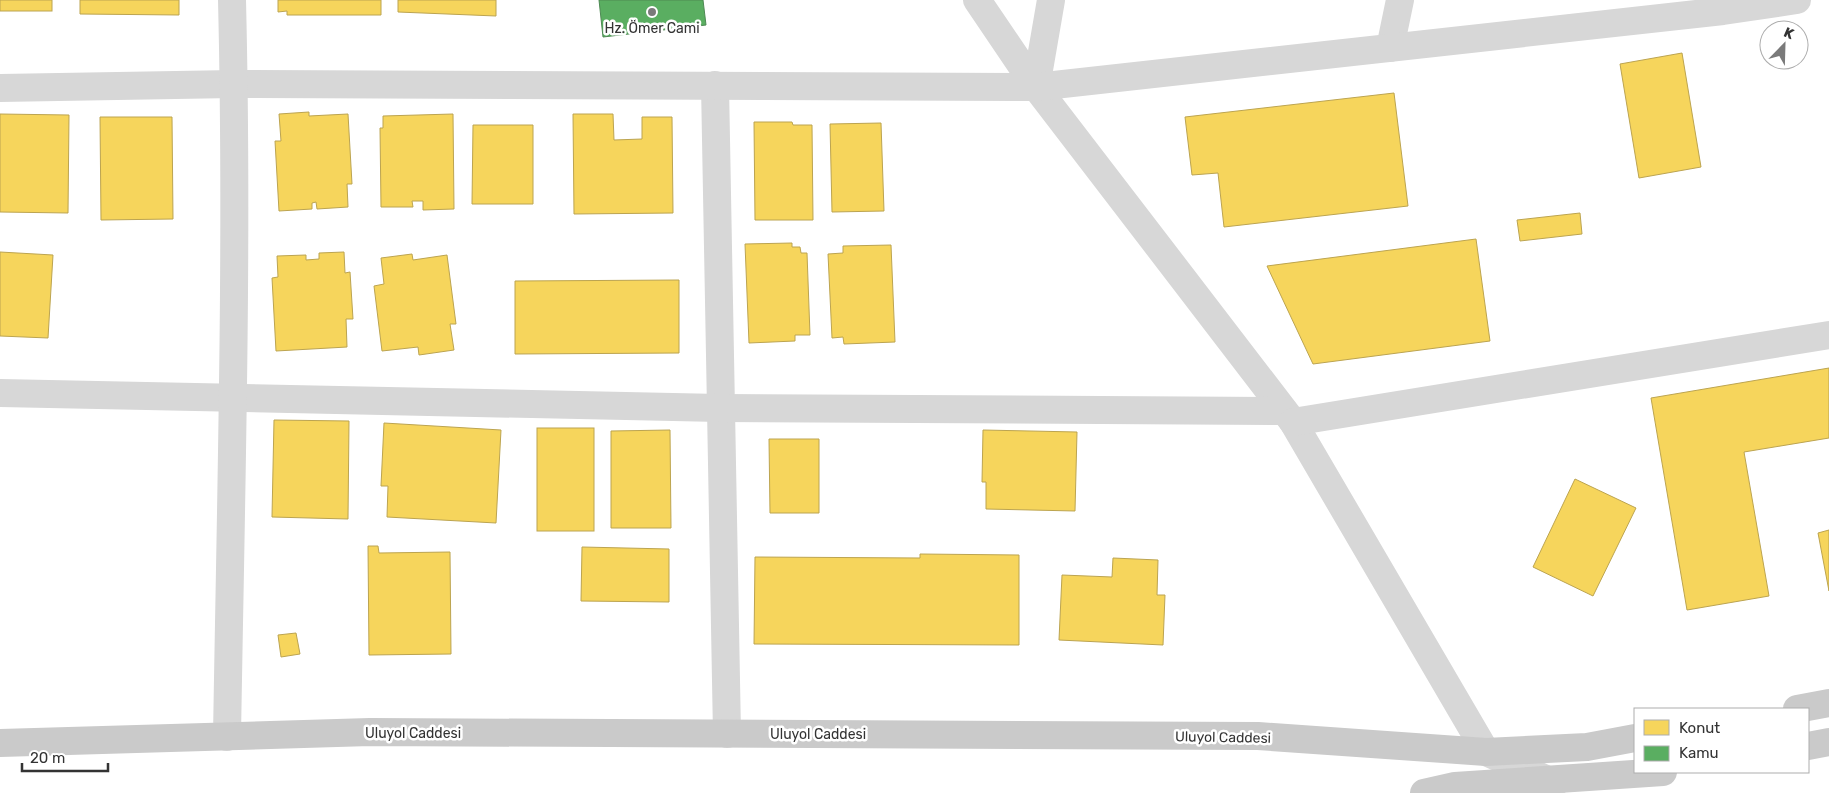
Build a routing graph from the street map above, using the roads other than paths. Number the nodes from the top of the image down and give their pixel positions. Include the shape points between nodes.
1 (232, 0) edge
2 (977, 0) edge
3 (1051, 0) edge
4 (1400, 0) edge
5 (1797, 0) edge
6 (1724, 6) edge
7 (1390, 48) junction
8 (234, 84) junction
9 (715, 85) junction
10 (1036, 87) junction
11 (0, 88) edge
12 (1829, 335) edge
13 (0, 393) edge
14 (233, 397) junction
15 (720, 408) junction
16 (1289, 416) junction
17 (1829, 704) edge
18 (1803, 708) edge
19 (727, 734) junction
20 (227, 736) junction
21 (1634, 738) edge
22 (1829, 742) edge
23 (0, 743) edge
24 (1809, 746) edge
25 (1486, 752) junction
26 (1656, 773) edge
27 (1551, 787) edge
28 (1424, 793) edge

1 - 8 street
2 - 10 street
3 - 10 street
4 - 7 street
5 - 6 street
6 - 7 street
7 - 10 street
8 - 9 street
8 - 11 street
8 - 14 street
9 - 10 street
9 - 15 street
10 - 16 street
12 - 16 street
13 - 14 street
14 - 15 street
14 - 20 street
15 - 16 street
15 - 19 street
16 - 25 street
17 - 18 main road
19 - 20 main road, Uluyol Caddesi via 370,732
19 - 25 main road, Uluyol Caddesi via 1258,736
20 - 23 main road, Uluyol Caddesi
21 - 25 main road, Uluyol Caddesi via 1587,747
22 - 24 main road
25 - 27 street
26 - 27 main road
27 - 28 main road via 1455,786

